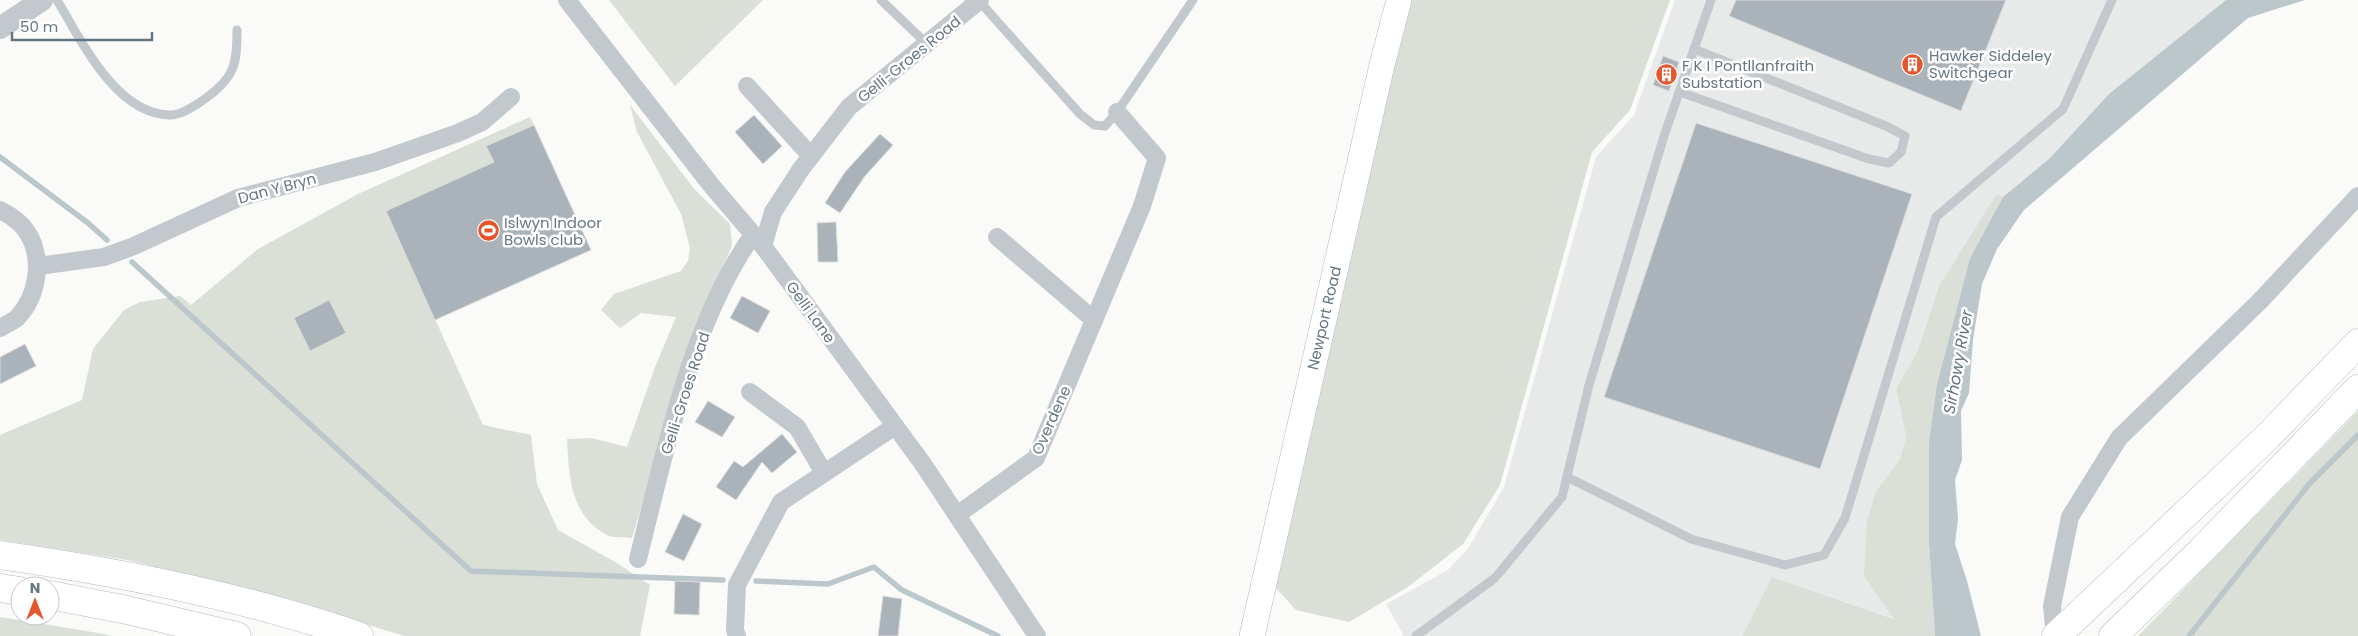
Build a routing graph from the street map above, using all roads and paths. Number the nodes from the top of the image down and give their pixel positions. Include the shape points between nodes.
1 (42, 0) edge
2 (57, 0) edge
3 (567, 0) edge
4 (881, 0) edge
5 (980, 0) edge
6 (1193, 0) edge
7 (1399, 0) edge
8 (1711, 0) edge
9 (2112, 0) edge
10 (0, 28) edge
11 (237, 30) dead end
12 (926, 44) junction
13 (1694, 49) junction
14 (747, 86) dead end
15 (1680, 92) junction
16 (511, 97) dead end
17 (1117, 112) junction
18 (811, 156) junction
19 (2358, 196) edge
20 (0, 210) edge
21 (997, 237) dead end
22 (758, 241) junction
23 (38, 266) junction
24 (1094, 320) junction
25 (0, 328) edge
26 (2358, 343) edge
27 (2358, 389) edge
28 (750, 392) dead end
29 (895, 426) junction
30 (824, 473) junction
31 (1567, 477) junction
32 (957, 515) junction
33 (0, 555) edge
34 (638, 559) dead end
35 (60, 598) edge
36 (2115, 634) edge
37 (237, 636) edge
38 (359, 636) edge
39 (737, 636) edge
40 (1037, 636) edge
41 (1252, 636) edge
42 (1416, 636) edge
43 (2056, 636) edge

1 - 10 street
2 - 11 lane via 94,62 123,96 144,109 170,116 197,105 220,88 236,66
3 - 22 street, Gelli Lane
4 - 12 lane
5 - 12 street, Gelli-Groes Road
5 - 17 lane via 1080,114 1094,125 1105,126
6 - 17 lane
7 - 41 main road, Newport Road
8 - 13 lane
9 - 31 lane via 2063,109 1936,217 1845,518 1824,555 1784,565 1691,539
12 - 18 street, Gelli-Groes Road via 849,108
13 - 15 lane
13 - 15 lane via 1886,126 1905,136 1901,152 1889,163 1869,160
14 - 18 street
15 - 31 lane via 1589,385
16 - 23 street, Dan Y Bryn via 482,122 458,133 375,162 238,198 104,257
17 - 24 street, Overdene via 1157,158 1142,206
18 - 22 street, Gelli-Groes Road via 773,212
19 - 43 street via 2260,301 2118,438 2070,517 2052,606
20 - 23 street via 27,230
21 - 24 street
22 - 29 street, Gelli Lane
22 - 34 street, Gelli-Groes Road via 730,272 707,324 665,454
23 - 25 street via 31,296 16,318
24 - 32 street, Overdene via 1036,458
26 - 43 main road via 2267,437
27 - 36 main road via 2199,553
28 - 30 street via 797,427
29 - 30 street
29 - 32 street, Gelli Lane
30 - 39 street via 781,502 737,585
31 - 42 lane via 1562,497 1495,578
32 - 40 street, Gelli Lane
33 - 38 main road via 75,565 173,586 319,622
35 - 37 main road

